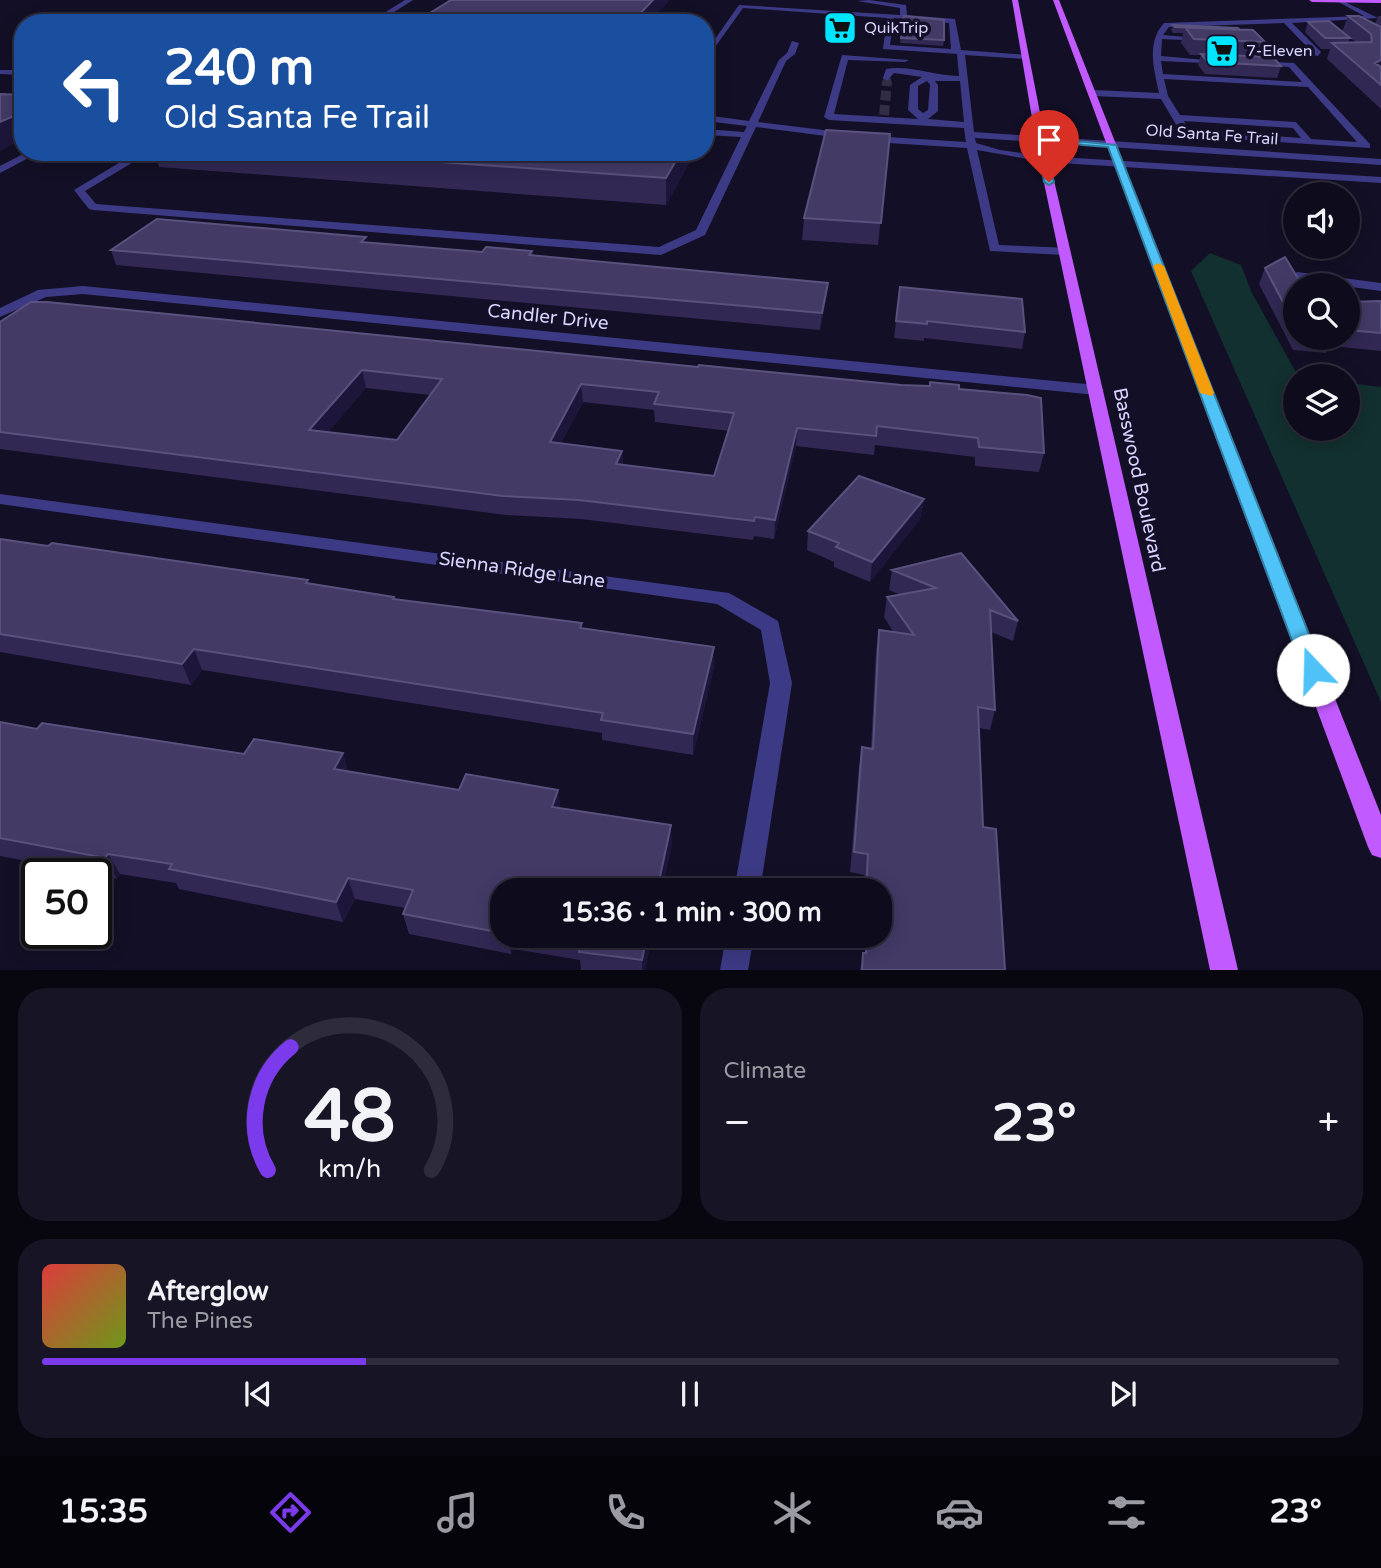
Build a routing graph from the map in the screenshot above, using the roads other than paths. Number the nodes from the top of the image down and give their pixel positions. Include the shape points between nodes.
1 (410, 0) edge
2 (814, 0) edge
3 (847, 0) edge
4 (1056, 0) edge
5 (1312, 0) edge
6 (1338, 1) edge
7 (1381, 1) edge
8 (741, 3) edge
9 (1013, 4) edge
10 (810, 9) junction
11 (386, 14) edge
12 (1320, 20) junction
13 (1336, 20) junction
14 (1286, 21) junction
15 (1193, 23) junction
16 (1210, 23) junction
17 (1224, 23) junction
18 (1249, 23) junction
19 (1357, 28) edge
20 (1330, 29) edge
21 (889, 30) junction
22 (902, 31) junction
23 (1182, 32) junction
24 (1200, 35) junction
25 (949, 37) junction
26 (1158, 37) junction
27 (1268, 42) junction
28 (795, 43) dead end
29 (714, 45) edge
30 (1289, 51) junction
31 (1318, 54) junction
32 (1330, 55) edge
33 (1026, 57) junction
34 (1158, 58) junction
35 (905, 60) dead end
36 (1291, 65) junction
37 (1160, 76) junction
38 (928, 77) junction
39 (887, 78) dead end
40 (965, 79) junction
41 (1310, 85) junction
42 (1094, 93) junction
43 (1164, 96) junction
44 (1179, 118) junction
45 (714, 120) edge
46 (923, 120) junction
47 (751, 130) junction
48 (714, 132) edge
49 (970, 135) junction
50 (1308, 142) junction
51 (1112, 145) junction
52 (1366, 146) junction
53 (1042, 149) junction
54 (18, 161) edge
55 (129, 161) edge
56 (1381, 161) edge
57 (1119, 164) junction
58 (0, 170) edge
59 (1381, 180) edge
60 (1065, 251) junction
61 (1360, 284) edge
62 (1381, 287) edge
63 (0, 313) edge
64 (1096, 390) junction
65 (0, 499) edge
66 (1381, 846) edge
67 (749, 878) edge
68 (738, 948) edge
69 (734, 970) edge
70 (1224, 970) edge

1 - 11 street
2 - 10 street
3 - 22 street via 904,6
4 - 42 main road
5 - 6 main road
6 - 7 main road
6 - 13 street via 1374,18
8 - 10 street
8 - 29 street
9 - 33 main road, Basswood Boulevard
10 - 21 street
12 - 13 street
12 - 14 street
12 - 20 street
13 - 19 street
14 - 18 street
14 - 31 street
15 - 16 street
15 - 23 street
15 - 24 street
16 - 17 street
16 - 24 street via 1216,36
17 - 18 street
17 - 27 street via 1235,37
18 - 27 street
21 - 22 street
21 - 22 street
21 - 22 street
21 - 25 street via 900,50
22 - 25 street via 942,18
23 - 24 street
23 - 26 street
23 - 26 street via 1163,27
25 - 33 street
25 - 40 street
26 - 34 street
27 - 30 street
28 - 47 street
30 - 31 street
30 - 36 street via 1281,54
31 - 32 street
33 - 53 main road, Basswood Boulevard
34 - 36 street
34 - 37 street
35 - 46 street via 845,57 829,117
36 - 41 street
37 - 41 street
37 - 43 street
38 - 39 street via 898,70 889,71
38 - 40 street
38 - 46 street via 934,85 933,111
38 - 46 street via 914,85 913,110
40 - 49 street
41 - 52 street
42 - 43 street
42 - 51 main road
43 - 44 street
44 - 50 street via 1296,125
44 - 50 street via 1185,133
45 - 47 street
46 - 49 street
47 - 48 street
47 - 49 street via 872,139
47 - 55 street via 701,232 661,251 93,207 79,190
49 - 53 street
49 - 53 street via 999,153
49 - 60 street via 994,248
50 - 52 street
51 - 53 street, Old Santa Fe Trail
51 - 56 street, Old Santa Fe Trail
51 - 57 main road
52 - 56 street
53 - 57 street, Old Santa Fe Trail
53 - 60 main road, Basswood Boulevard
54 - 58 street
57 - 59 street, Old Santa Fe Trail
57 - 66 main road
60 - 64 main road, Basswood Boulevard
61 - 62 street
63 - 64 street, Candler Drive via 43,293 83,290
64 - 70 main road, Basswood Boulevard
65 - 67 street, Sienna Ridge Lane via 722,598 771,626 781,683
68 - 69 street

